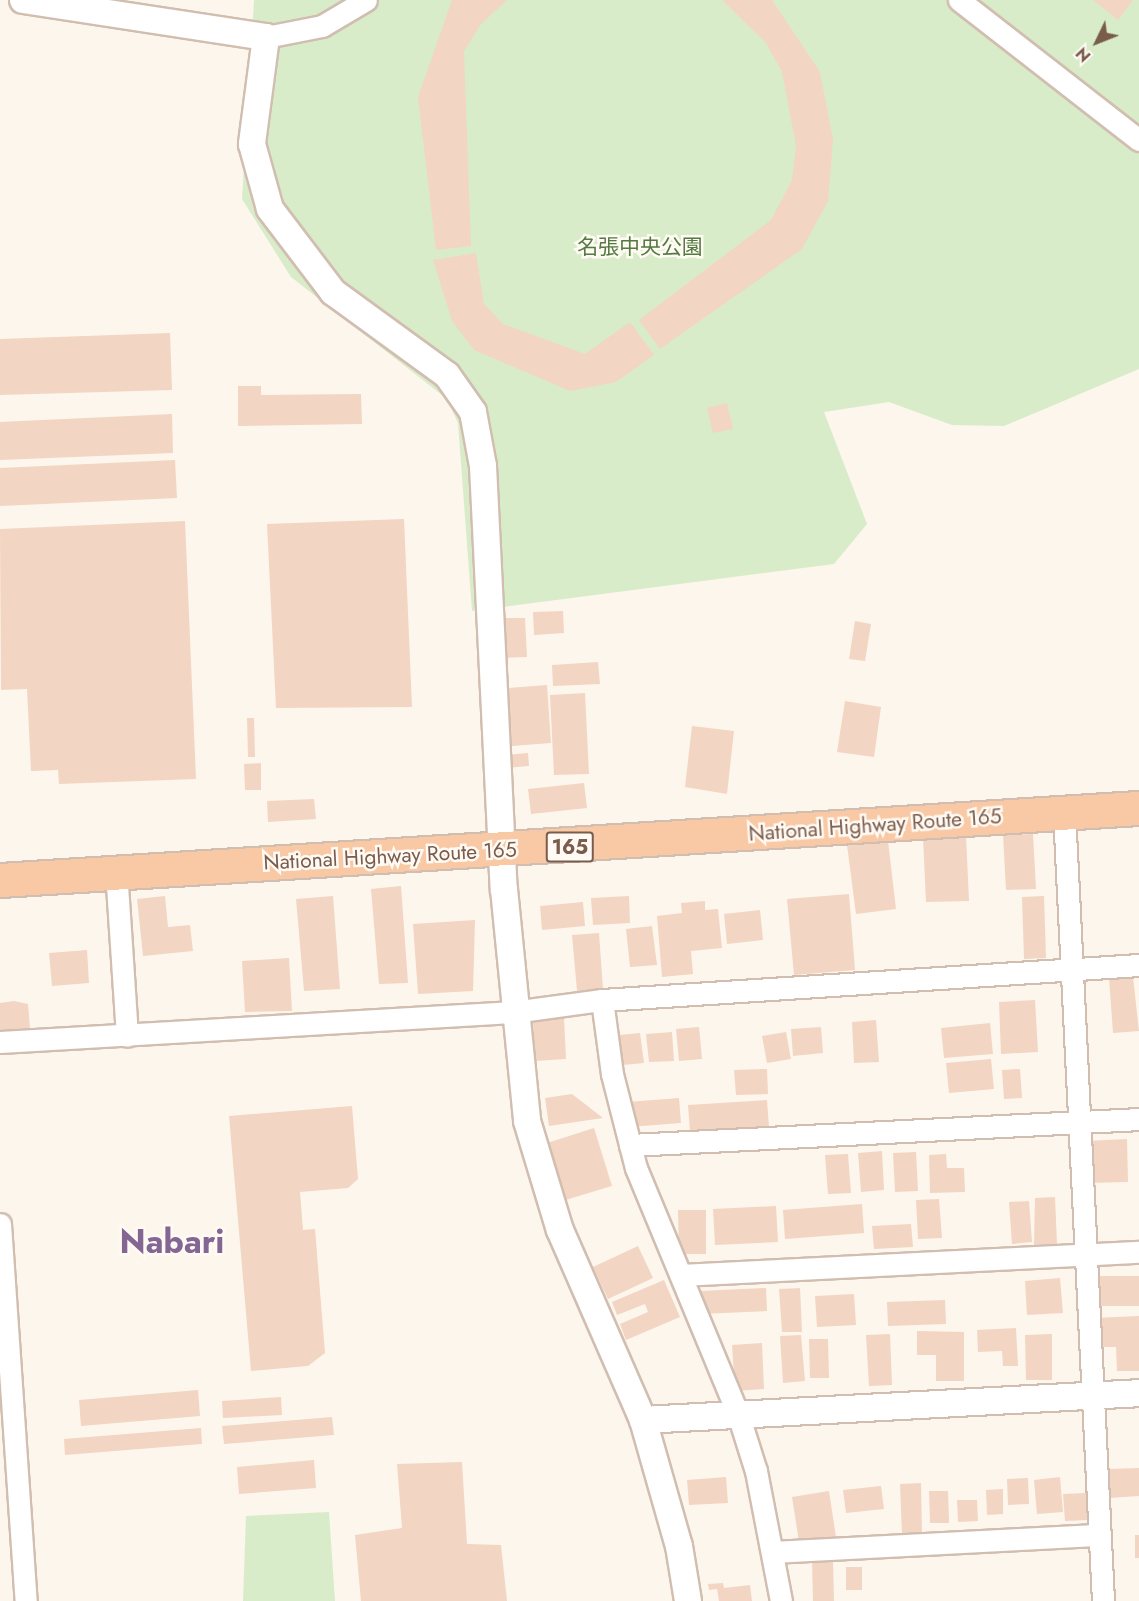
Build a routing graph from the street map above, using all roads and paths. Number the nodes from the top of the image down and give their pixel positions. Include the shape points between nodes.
1 (23, 0) edge
2 (366, 0) edge
3 (959, 0) edge
4 (266, 37) junction
5 (1139, 140) edge
6 (1139, 808) edge
7 (1064, 812) junction
8 (502, 851) junction
9 (116, 870) junction
10 (0, 880) edge
11 (1139, 965) edge
12 (1072, 969) junction
13 (602, 1000) junction
14 (513, 1012) junction
15 (127, 1036) junction
16 (0, 1042) edge
17 (1139, 1119) edge
18 (1078, 1122) junction
19 (630, 1145) junction
20 (0, 1224) edge
21 (1139, 1252) edge
22 (1085, 1254) junction
23 (681, 1275) junction
24 (4, 1356) edge
25 (1139, 1393) edge
26 (1093, 1396) junction
27 (738, 1414) junction
28 (643, 1420) junction
29 (10, 1516) edge
30 (1100, 1535) junction
31 (774, 1552) junction
32 (26, 1601) edge
33 (688, 1601) edge
34 (781, 1601) edge
35 (1103, 1601) edge

1 - 4 street
2 - 4 street via 322,26
3 - 5 street
4 - 8 street via 252,144 270,209 333,292 447,375 478,427
6 - 7 highway, National Highway Route 165 / 165
7 - 8 highway, National Highway Route 165 / 165
7 - 12 street
8 - 9 highway, National Highway Route 165 / 165
8 - 14 street
9 - 10 highway, National Highway Route 165 / 165
9 - 15 street
11 - 12 street
12 - 13 street
12 - 18 street
13 - 14 street
13 - 19 street
14 - 15 street
14 - 28 street via 527,1121 543,1176 577,1272
15 - 16 street
17 - 18 street
18 - 19 street
18 - 22 street
19 - 23 street
20 - 24 street
21 - 22 street
22 - 23 street
22 - 26 street
23 - 27 street
24 - 29 street
25 - 26 street
26 - 27 street
26 - 30 street
27 - 28 street
27 - 31 street
28 - 33 street via 679,1546
29 - 32 street
30 - 31 street
30 - 35 street
31 - 34 street

